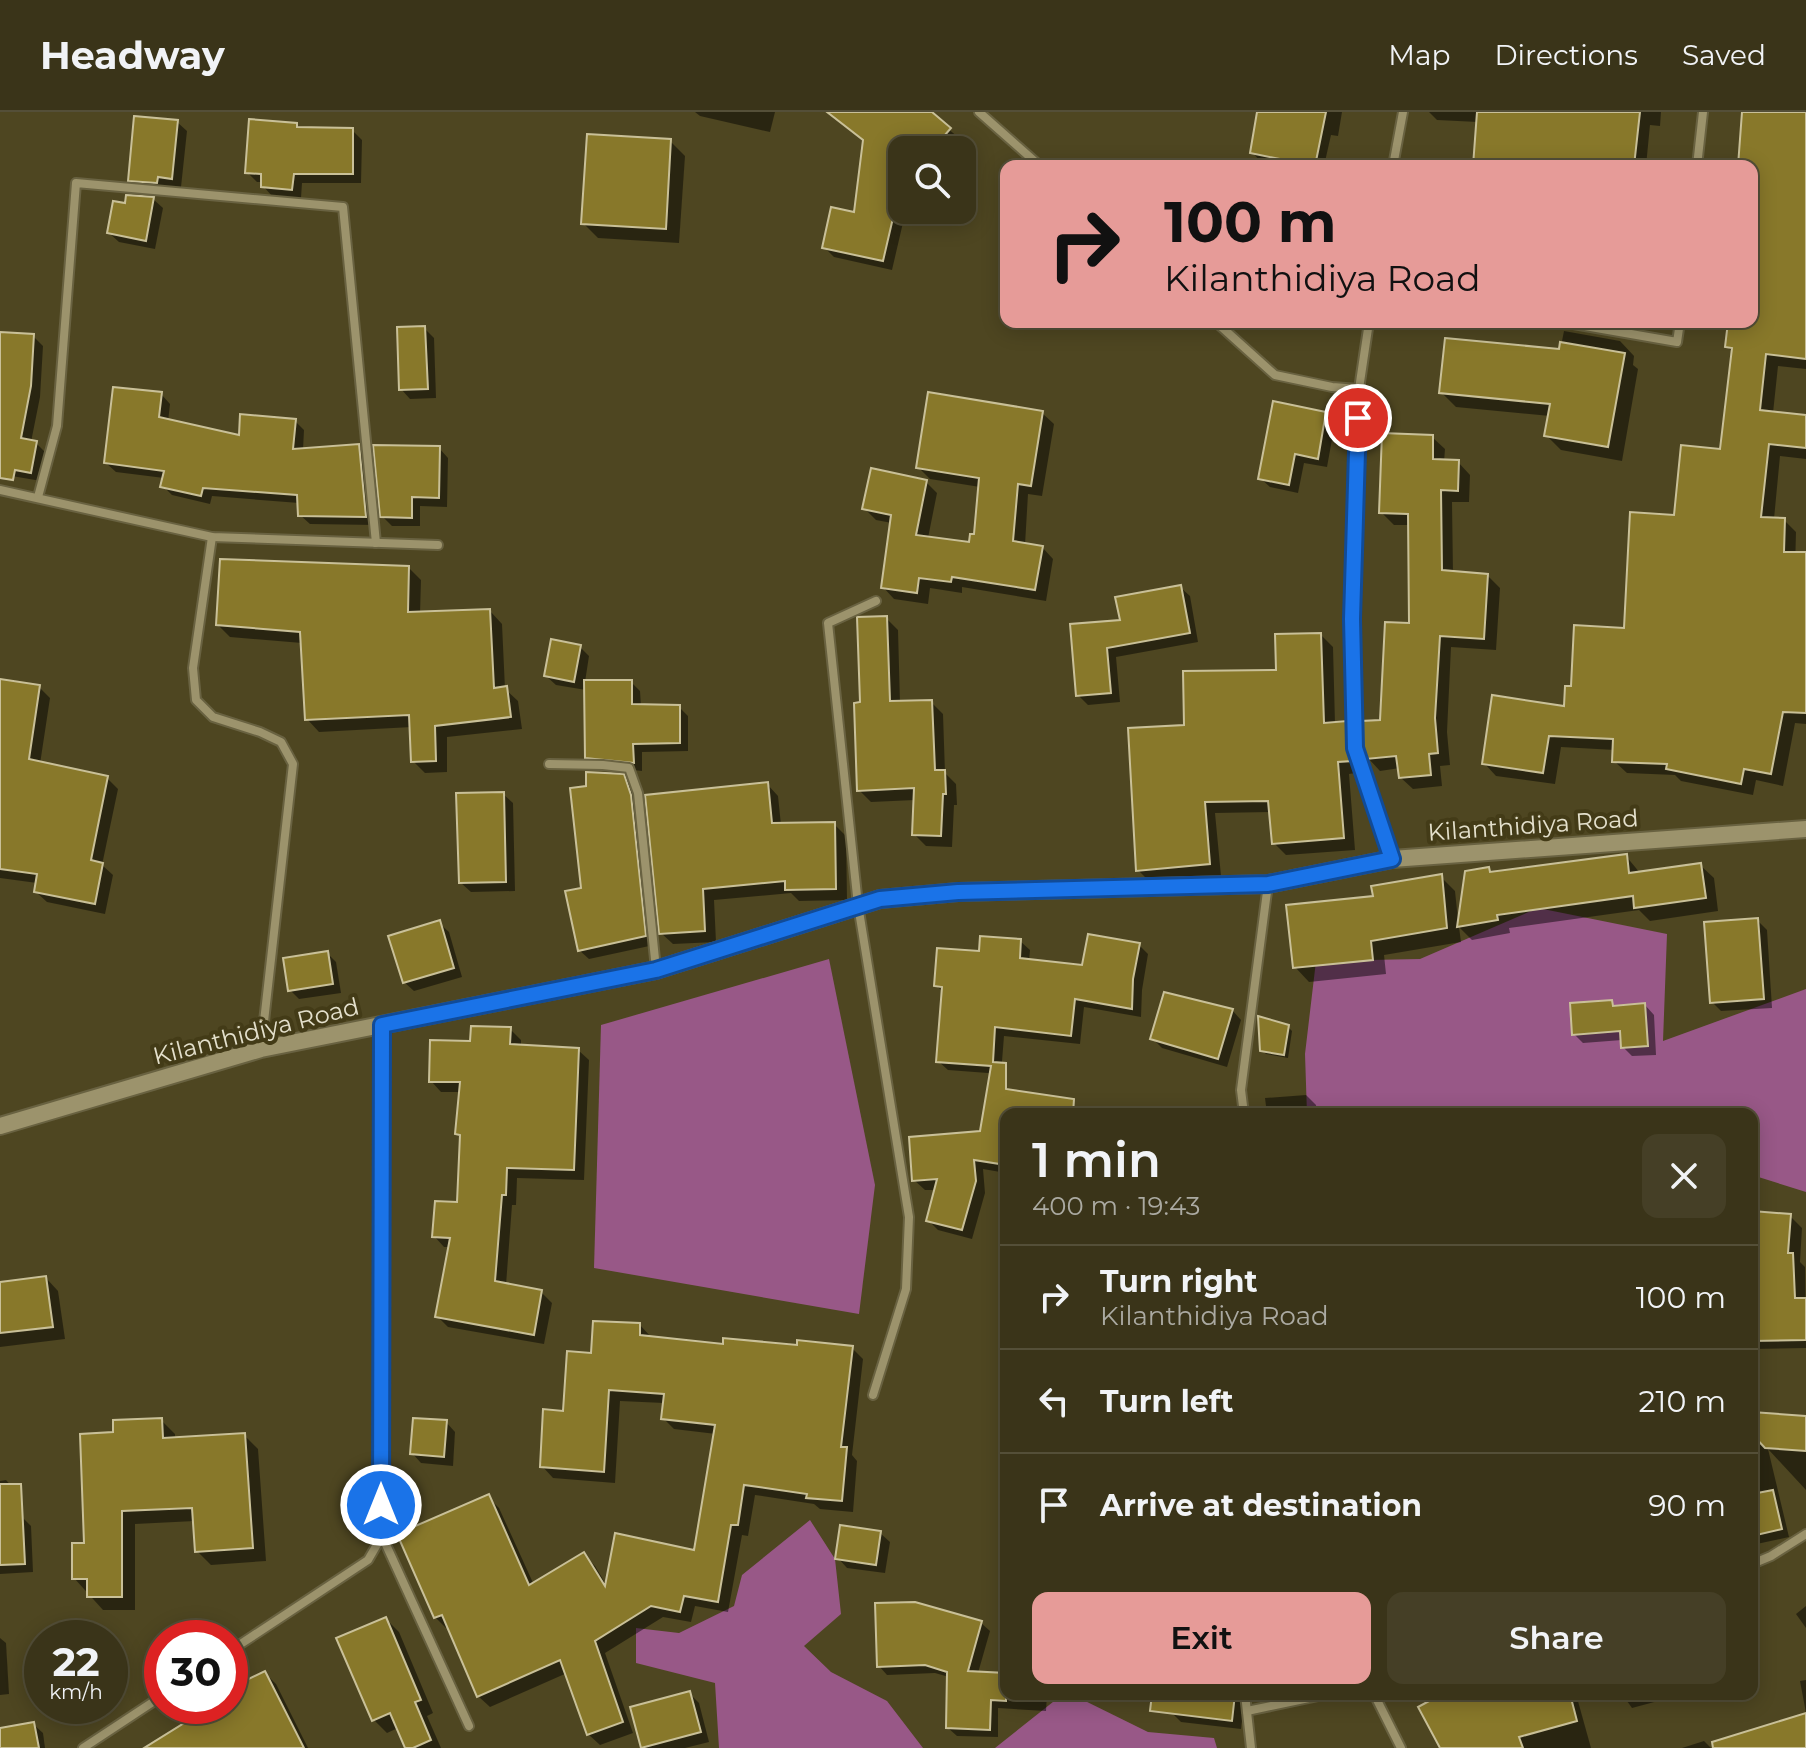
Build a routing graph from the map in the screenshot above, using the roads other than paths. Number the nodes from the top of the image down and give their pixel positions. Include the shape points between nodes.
1 (979, 112) edge
2 (1403, 112) edge
3 (1703, 112) edge
4 (1033, 160) edge
5 (1394, 160) edge
6 (1698, 160) edge
7 (1223, 328) edge
8 (1368, 328) edge
9 (1596, 328) edge
10 (1679, 328) edge
11 (1359, 389) junction
12 (0, 490) edge
13 (38, 497) junction
14 (212, 537) junction
15 (376, 543) junction
16 (438, 545) dead end
17 (876, 601) dead end
18 (549, 764) dead end
19 (1806, 829) edge
20 (1392, 859) junction
21 (1268, 884) junction
22 (858, 905) junction
23 (656, 970) junction
24 (382, 1025) junction
25 (261, 1049) junction
26 (1243, 1108) edge
27 (0, 1126) edge
28 (873, 1395) dead end
29 (1806, 1534) edge
30 (382, 1536) junction
31 (1758, 1561) edge
32 (248, 1639) edge
33 (1246, 1700) edge
34 (1299, 1700) edge
35 (1377, 1700) edge
36 (144, 1708) edge
37 (1247, 1711) junction
38 (469, 1726) dead end
39 (83, 1748) edge
40 (1251, 1748) edge
41 (1401, 1748) edge

1 - 4 street
2 - 5 street
3 - 6 street
7 - 11 street via 1275,375
8 - 11 street
9 - 10 street via 1677,342
11 - 20 street via 1352,619 1355,748
12 - 13 street
13 - 14 street
13 - 15 street via 57,426 76,183 343,207
14 - 15 street
14 - 25 street via 193,668 196,700 213,717 281,742 293,764
15 - 16 street
17 - 22 street via 828,623
18 - 23 street via 629,768 638,793
19 - 20 street, Kilanthidiya Road
20 - 21 street, Kilanthidiya Road
21 - 22 street, Kilanthidiya Road via 958,892
21 - 26 street via 1241,1090
22 - 23 street, Kilanthidiya Road
22 - 28 street via 909,1217 906,1289
23 - 24 street, Kilanthidiya Road
24 - 25 street, Kilanthidiya Road
24 - 30 street
25 - 27 street, Kilanthidiya Road
29 - 31 street
30 - 32 street via 368,1560
30 - 38 street
33 - 37 street
34 - 37 street
35 - 41 street
36 - 39 street
37 - 40 street

